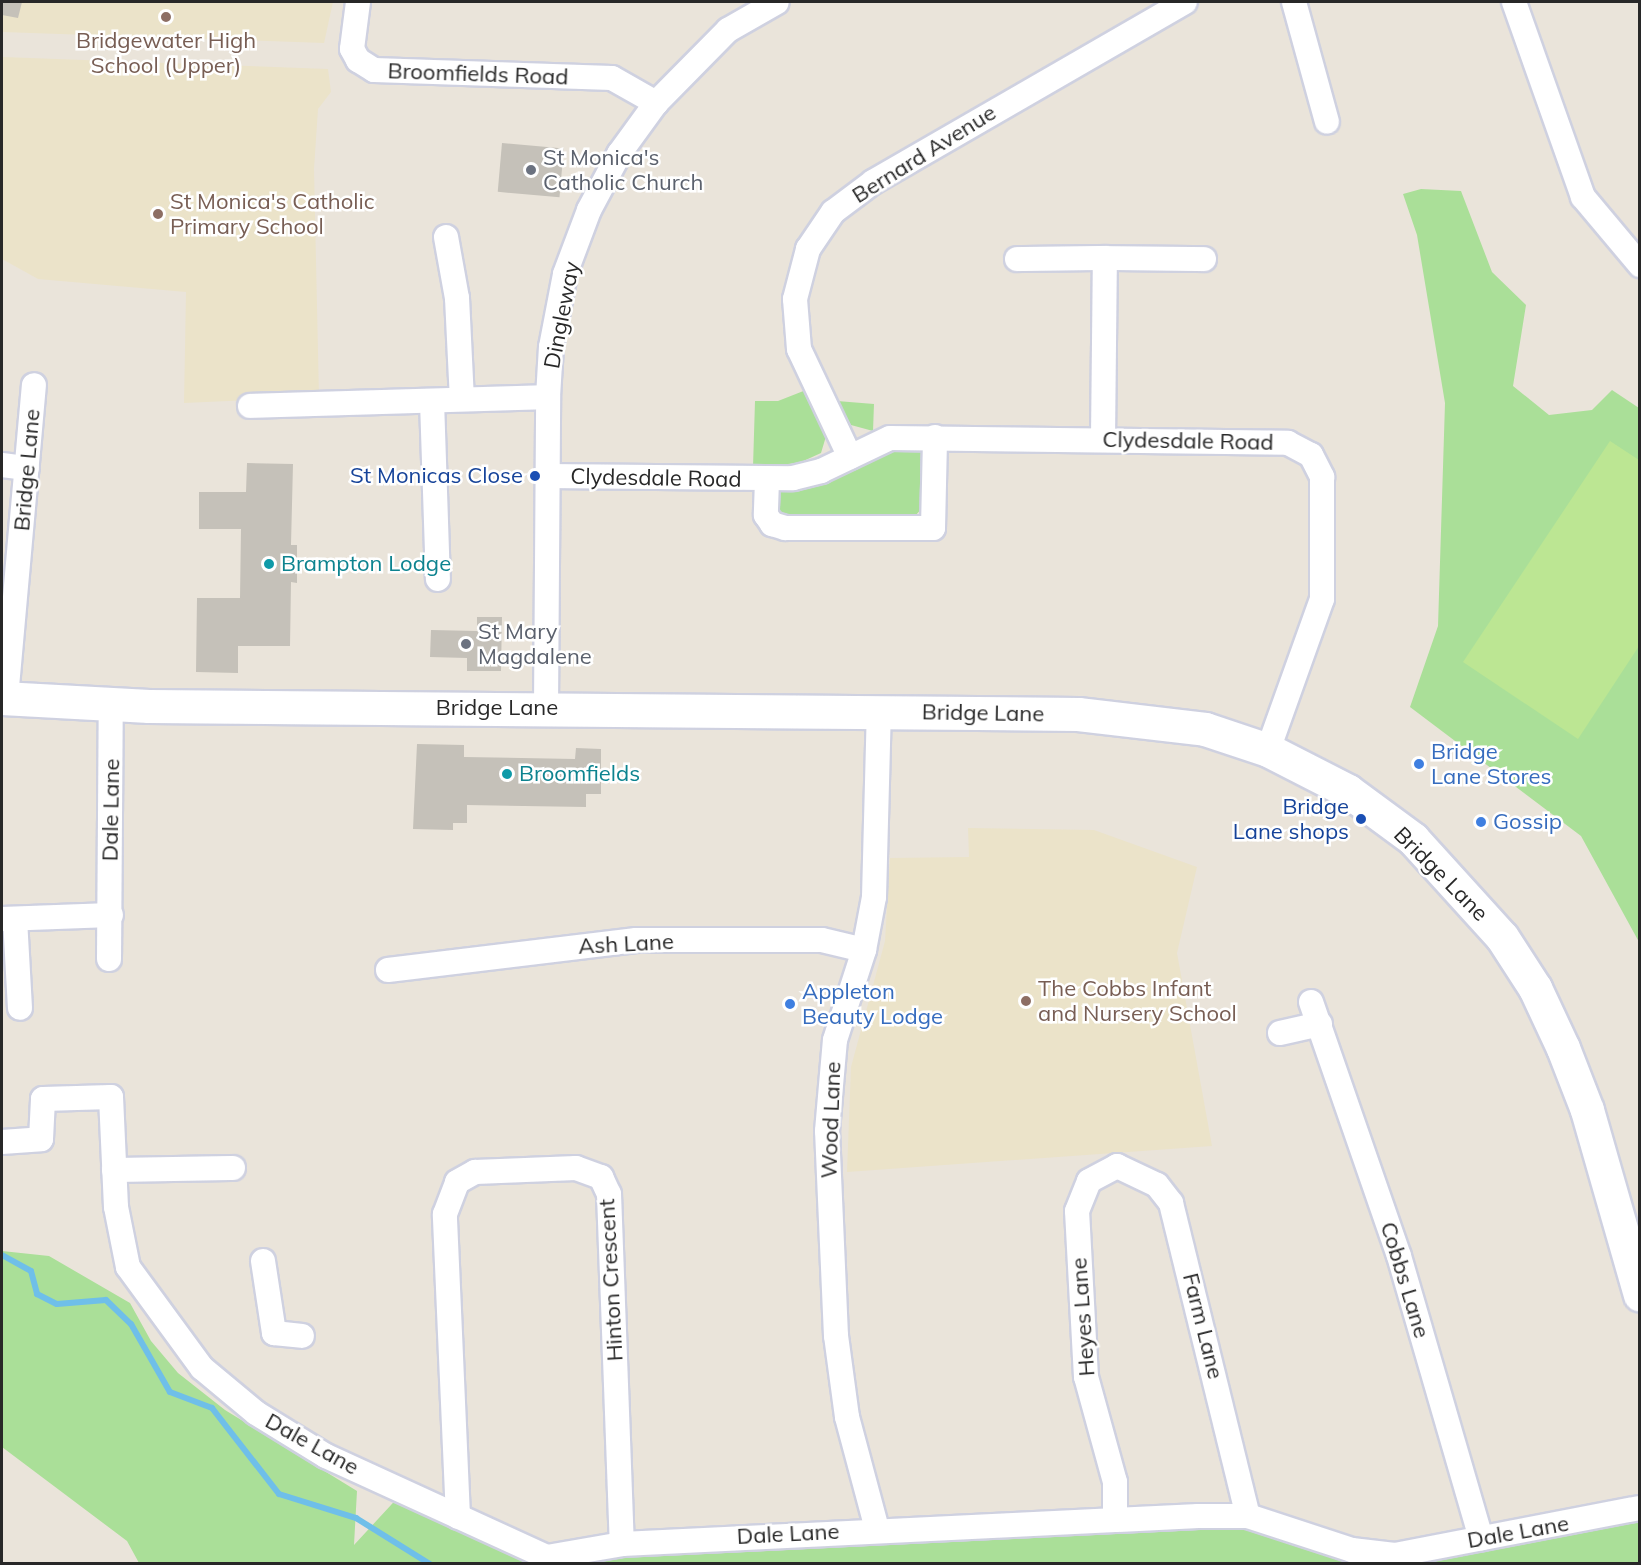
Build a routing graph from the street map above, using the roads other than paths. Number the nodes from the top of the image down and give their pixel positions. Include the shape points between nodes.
1 (358, 2) edge
2 (777, 2) edge
3 (1185, 2) edge
4 (1294, 2) edge
5 (1514, 2) edge
6 (656, 102) junction
7 (1327, 122) dead end
8 (446, 237) dead end
9 (1105, 258) junction
10 (1017, 259) dead end
11 (1204, 259) dead end
12 (1640, 265) edge
13 (34, 385) dead end
14 (548, 398) junction
15 (462, 399) junction
16 (432, 401) junction
17 (250, 406) dead end
18 (935, 437) junction
19 (1103, 439) junction
20 (850, 458) junction
21 (2, 465) edge
22 (27, 468) junction
23 (546, 476) junction
24 (767, 480) junction
25 (438, 579) dead end
26 (4, 698) edge
27 (111, 704) junction
28 (546, 708) junction
29 (879, 712) junction
30 (1268, 750) junction
31 (111, 915) junction
32 (8, 919) edge
33 (864, 950) junction
34 (109, 959) dead end
35 (388, 970) dead end
36 (20, 1008) dead end
37 (1280, 1033) dead end
38 (2, 1142) edge
39 (1117, 1166) joint
40 (233, 1168) dead end
41 (114, 1170) junction
42 (263, 1261) dead end
43 (1640, 1295) edge
44 (302, 1336) dead end
45 (1640, 1508) edge
46 (458, 1516) junction
47 (1248, 1516) junction
48 (1115, 1520) junction
49 (877, 1529) junction
50 (1481, 1538) junction
51 (622, 1544) junction

1 - 6 street, Broomfields Road via 352,49 358,60 374,70 612,78
2 - 6 street, Dingleway via 728,30
3 - 20 street, Bernard Avenue via 873,182 833,212 808,249 795,299 799,349
4 - 7 street
5 - 12 street via 1583,197
6 - 14 street, Dingleway via 619,154 588,210 565,274 551,347
8 - 15 street via 457,298
9 - 10 street
9 - 11 street
9 - 19 street
13 - 22 street, Bridge Lane
14 - 15 street
14 - 23 street, Dingleway
15 - 16 street
16 - 17 street
16 - 25 street
18 - 19 street, Clydesdale Road
18 - 20 street, Clydesdale Road via 890,438
18 - 24 street, Clydesdale Road via 933,528 785,528 772,524 766,515
19 - 30 street, Clydesdale Road via 1288,443 1311,455 1322,477 1322,599
20 - 24 street, Clydesdale Road via 821,471
21 - 22 street
22 - 26 street, Bridge Lane
23 - 24 street, Clydesdale Road
23 - 28 street, Dingleway
26 - 27 street, Bridge Lane
27 - 28 street, Bridge Lane
27 - 31 street, Dale Lane
28 - 29 street, Bridge Lane
29 - 30 street, Bridge Lane via 1130,718 1205,729
29 - 33 street, Wood Lane via 874,897
30 - 43 street, Bridge Lane via 1348,791 1413,839 1502,937 1535,988 1587,1110
31 - 32 street
31 - 34 street, Dale Lane
32 - 36 street
33 - 35 street, Ash Lane via 822,940 636,940
33 - 49 street, Wood Lane via 835,1040 828,1176 836,1336 847,1417
37 - 50 street, Cobbs Lane via 1316,1013 1399,1256
38 - 41 street, Dale Lane via 41,1139 43,1099 111,1097
39 - 47 street, Farm Lane via 1157,1185 1171,1203
39 - 48 street, Heyes Lane via 1089,1181 1077,1211 1086,1377 1115,1482
40 - 41 street
41 - 46 street, Dale Lane via 119,1234 134,1280 218,1384 326,1456
42 - 44 street via 274,1333
45 - 50 street, Dale Lane
46 - 51 street, Dale Lane via 547,1557
46 - 51 street, Hinton Crescent via 445,1214 457,1182 475,1172 576,1168 601,1177 609,1194
47 - 48 street, Dale Lane
47 - 50 street, Dale Lane via 1372,1555
48 - 49 street, Dale Lane
49 - 51 street, Dale Lane

